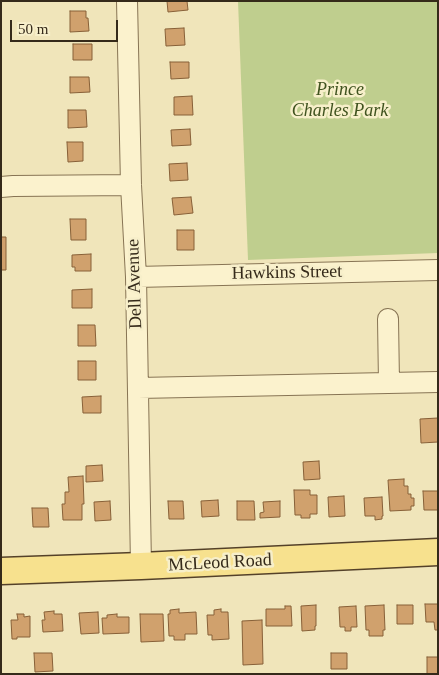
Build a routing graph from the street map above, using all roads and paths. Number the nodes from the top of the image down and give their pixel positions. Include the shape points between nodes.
1 (127, 1) edge
2 (131, 185) junction
3 (1, 187) edge
4 (438, 270) edge
5 (136, 276) junction
6 (388, 319) dead end
7 (438, 382) edge
8 (389, 383) junction
9 (138, 388) junction
10 (438, 552) edge
11 (141, 566) junction
12 (1, 571) edge

1 - 2 street, Dell Avenue
2 - 3 street
2 - 5 street, Dell Avenue
4 - 5 street, Hawkins Street
5 - 9 street, Dell Avenue
6 - 8 street
7 - 8 street
8 - 9 street
9 - 11 street, Dell Avenue
10 - 11 main road, McLeod Road
11 - 12 main road, McLeod Road

